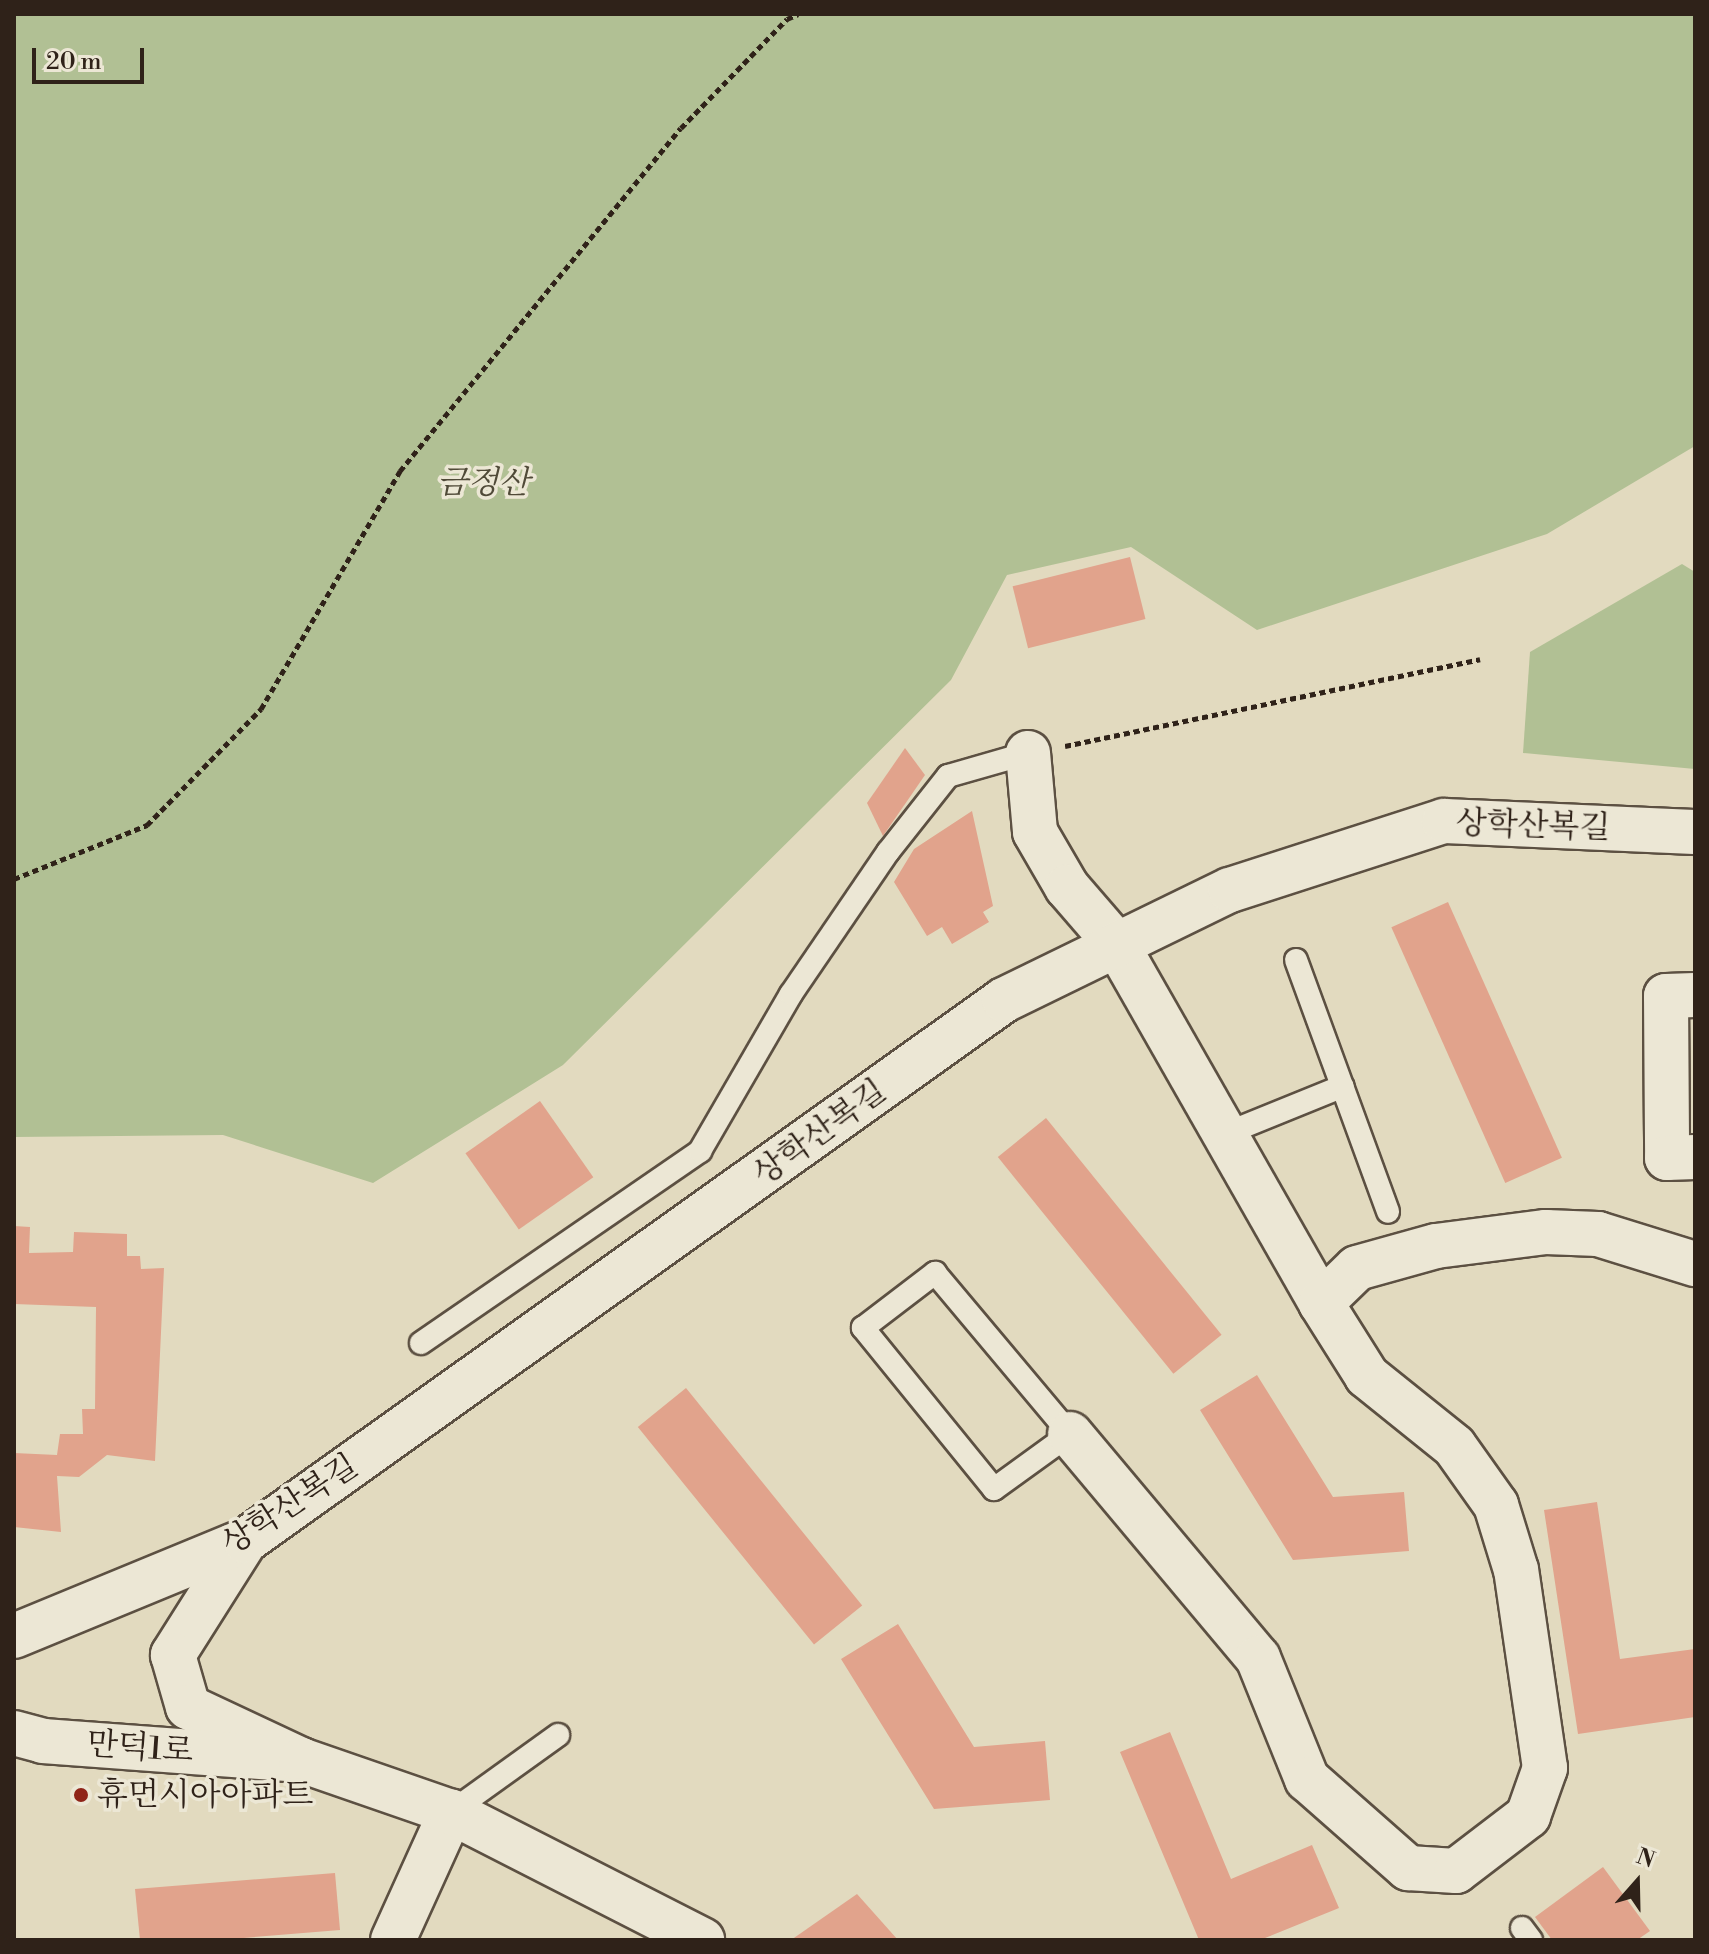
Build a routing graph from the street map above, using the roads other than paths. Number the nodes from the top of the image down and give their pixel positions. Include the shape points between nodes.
1 (1028, 753) joint
2 (1695, 832) edge
3 (1117, 945) junction
4 (1296, 960) dead end
5 (1695, 995) edge
6 (1343, 1086) junction
7 (1225, 1134) junction
8 (1695, 1157) edge
9 (1388, 1212) dead end
10 (1695, 1264) edge
11 (1321, 1303) junction
12 (421, 1343) dead end
13 (1070, 1434) junction
14 (245, 1541) junction
15 (14, 1636) edge
16 (14, 1733) edge
17 (558, 1735) dead end
18 (301, 1760) junction
19 (451, 1812) junction
20 (393, 1940) edge
21 (702, 1940) edge

1 - 3 street via 1035,832 1067,887
1 - 12 lane via 948,776 888,852 791,994 700,1151
2 - 3 street, 상학산복길 via 1444,821 1230,890
3 - 7 street
3 - 14 street, 상학산복길 via 1004,1000
4 - 6 lane
5 - 8 street via 1666,996 1667,1158
6 - 7 lane
6 - 9 lane
7 - 11 street
10 - 11 street via 1598,1234 1546,1232 1436,1246 1357,1268
11 - 13 street via 1367,1376 1454,1446 1496,1505 1516,1570 1545,1768 1528,1816 1456,1871 1408,1868 1307,1779 1258,1658
13 - 13 lane via 994,1489 863,1328 935,1273
14 - 15 street, 상학산복길
14 - 18 street via 173,1655 188,1707
16 - 18 street, 만덕1로 via 43,1741
17 - 19 lane
18 - 19 street, 만덕1로
19 - 20 street
19 - 21 street, 만덕1로

